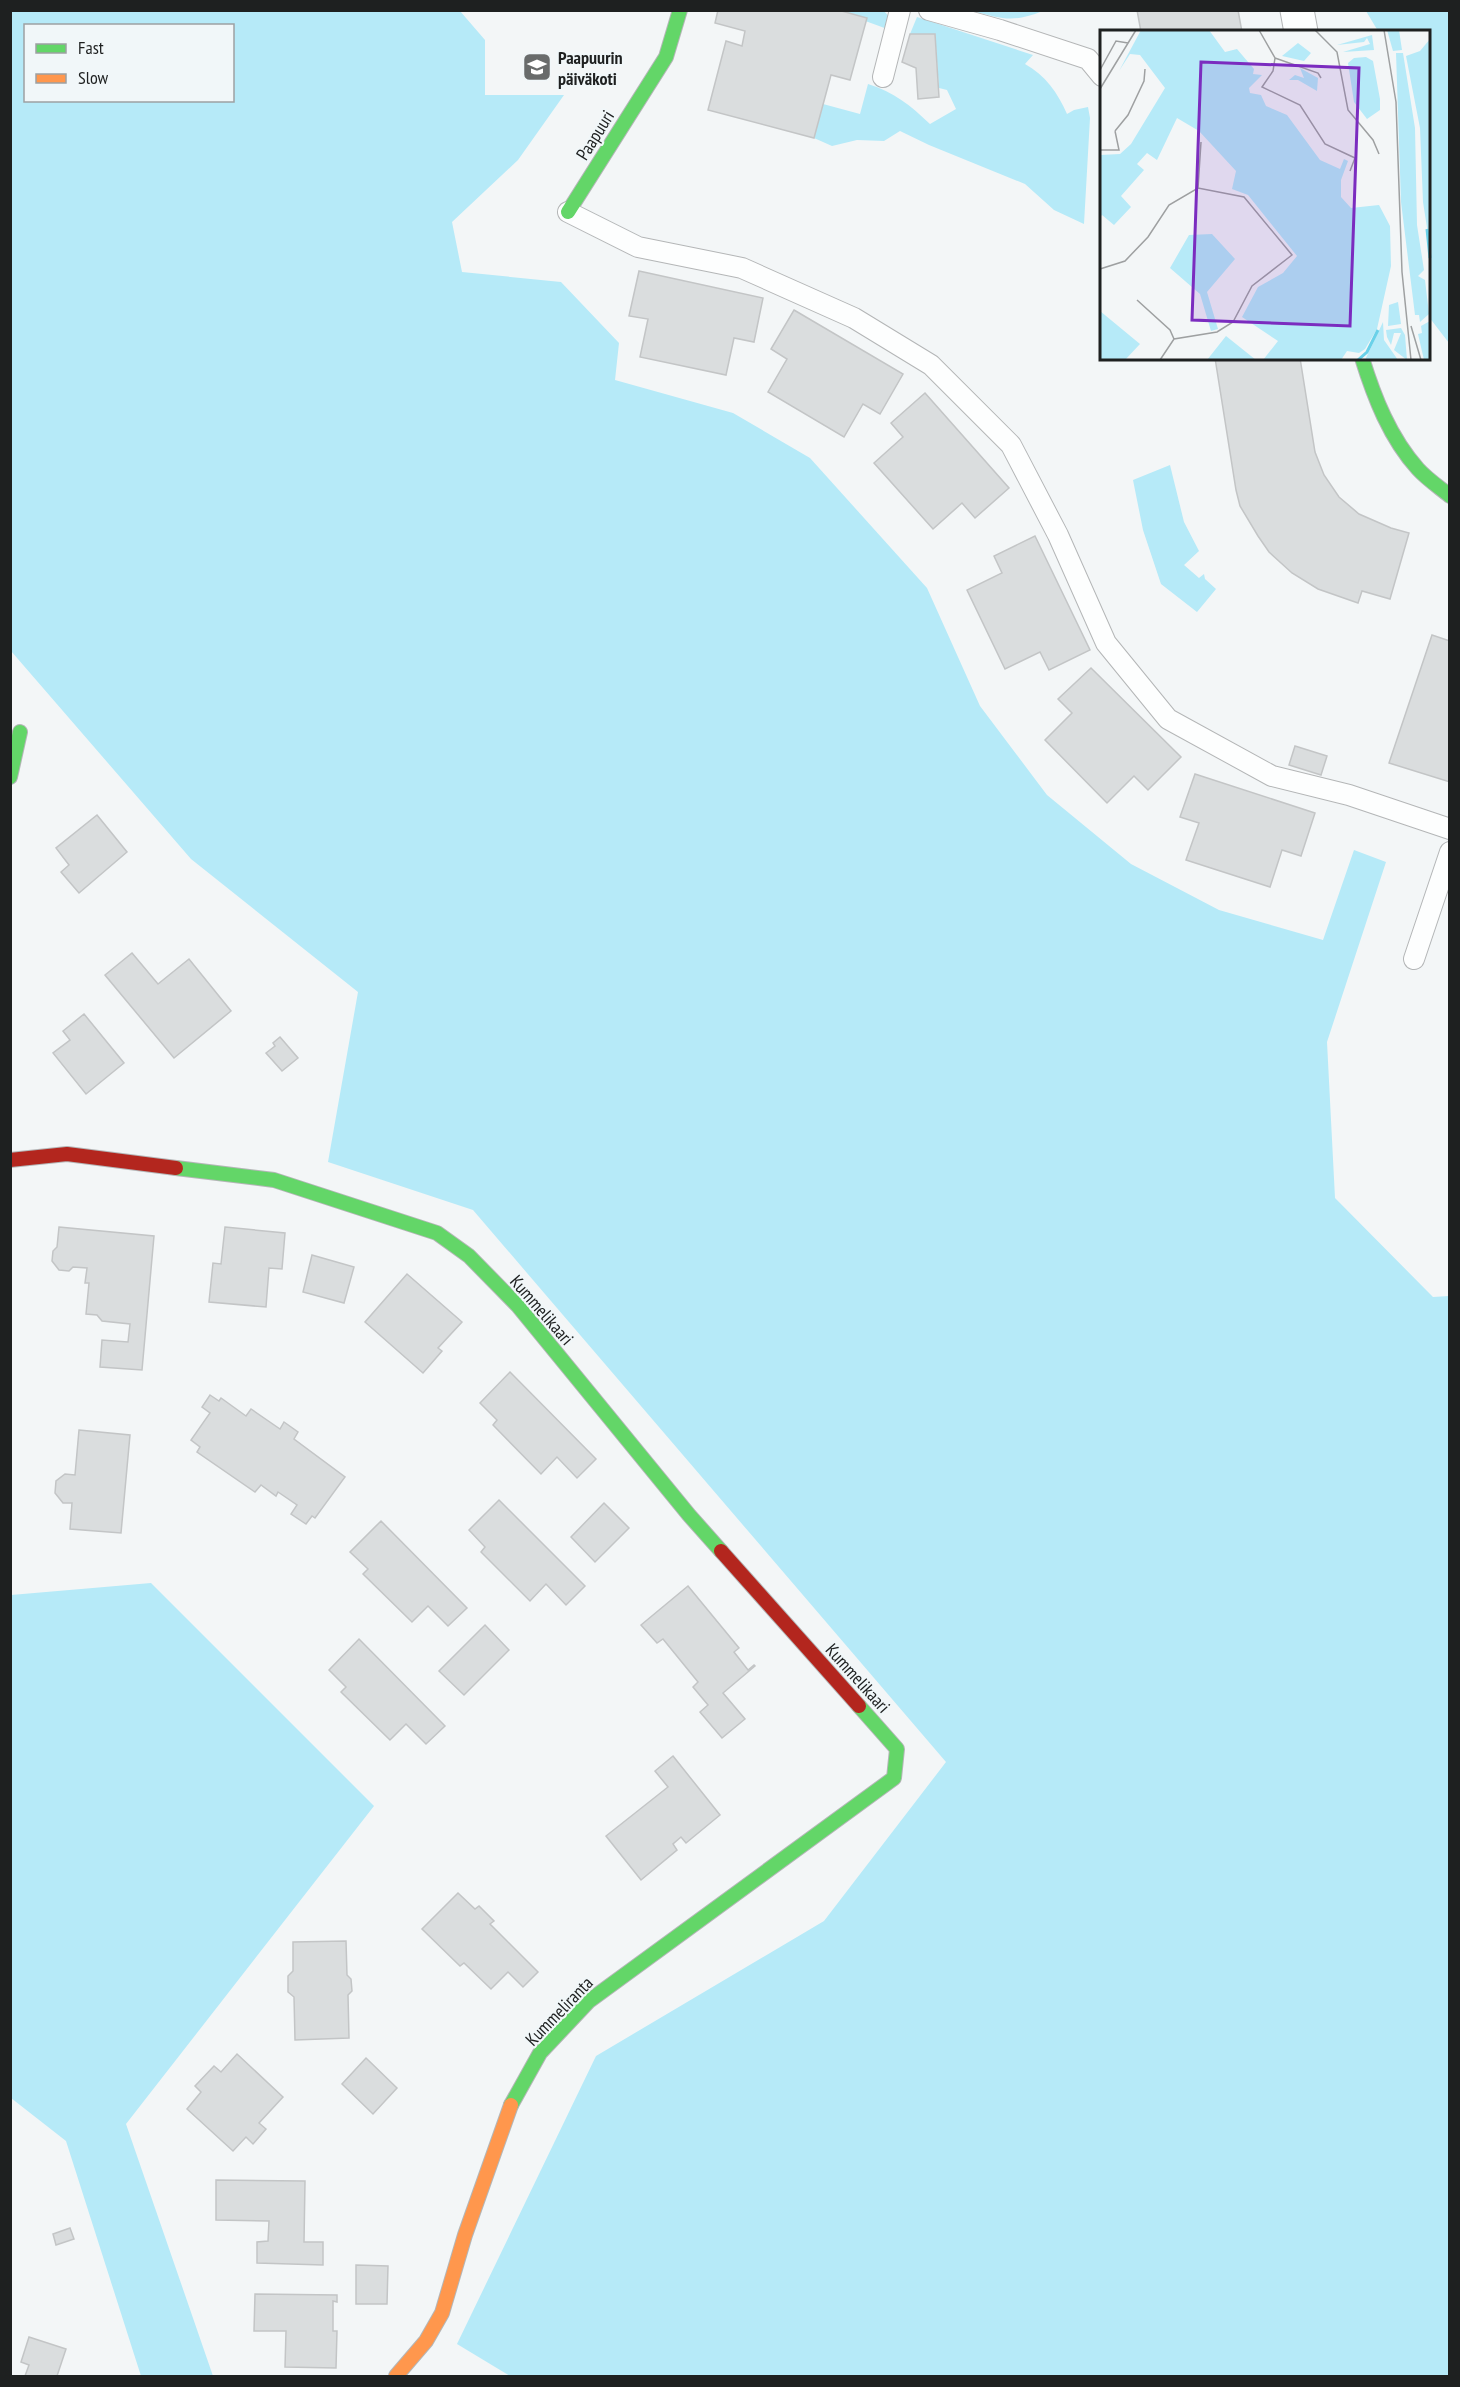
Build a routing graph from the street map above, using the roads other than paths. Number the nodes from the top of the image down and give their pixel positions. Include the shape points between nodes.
1 (680, 10) edge
2 (900, 10) edge
3 (929, 10) edge
4 (1297, 10) edge
5 (1301, 30) edge
6 (1100, 75) edge
7 (883, 77) dead end
8 (568, 212) joint
9 (1363, 360) edge
10 (1449, 496) edge
11 (20, 732) dead end
12 (10, 777) edge
13 (1449, 829) edge
14 (1449, 852) edge
15 (1414, 959) dead end
16 (10, 1160) edge
17 (897, 1749) joint
18 (396, 2376) edge

1 - 8 street, Paapuuri via 666,57
2 - 7 lane
3 - 6 lane via 1088,59
4 - 5 street
8 - 13 lane via 638,248 742,268 854,318 931,365 1011,445 1058,535 1106,643 1168,719 1272,776 1349,795
9 - 10 street via 1371,390 1392,430 1418,469
11 - 12 street
14 - 15 lane
16 - 17 street, Kummelikaari via 67,1154 274,1180 437,1233 470,1256 518,1306 689,1515
17 - 18 street, Kummeliranta via 894,1778 589,2001 540,2053 513,2099 442,2313 426,2341

